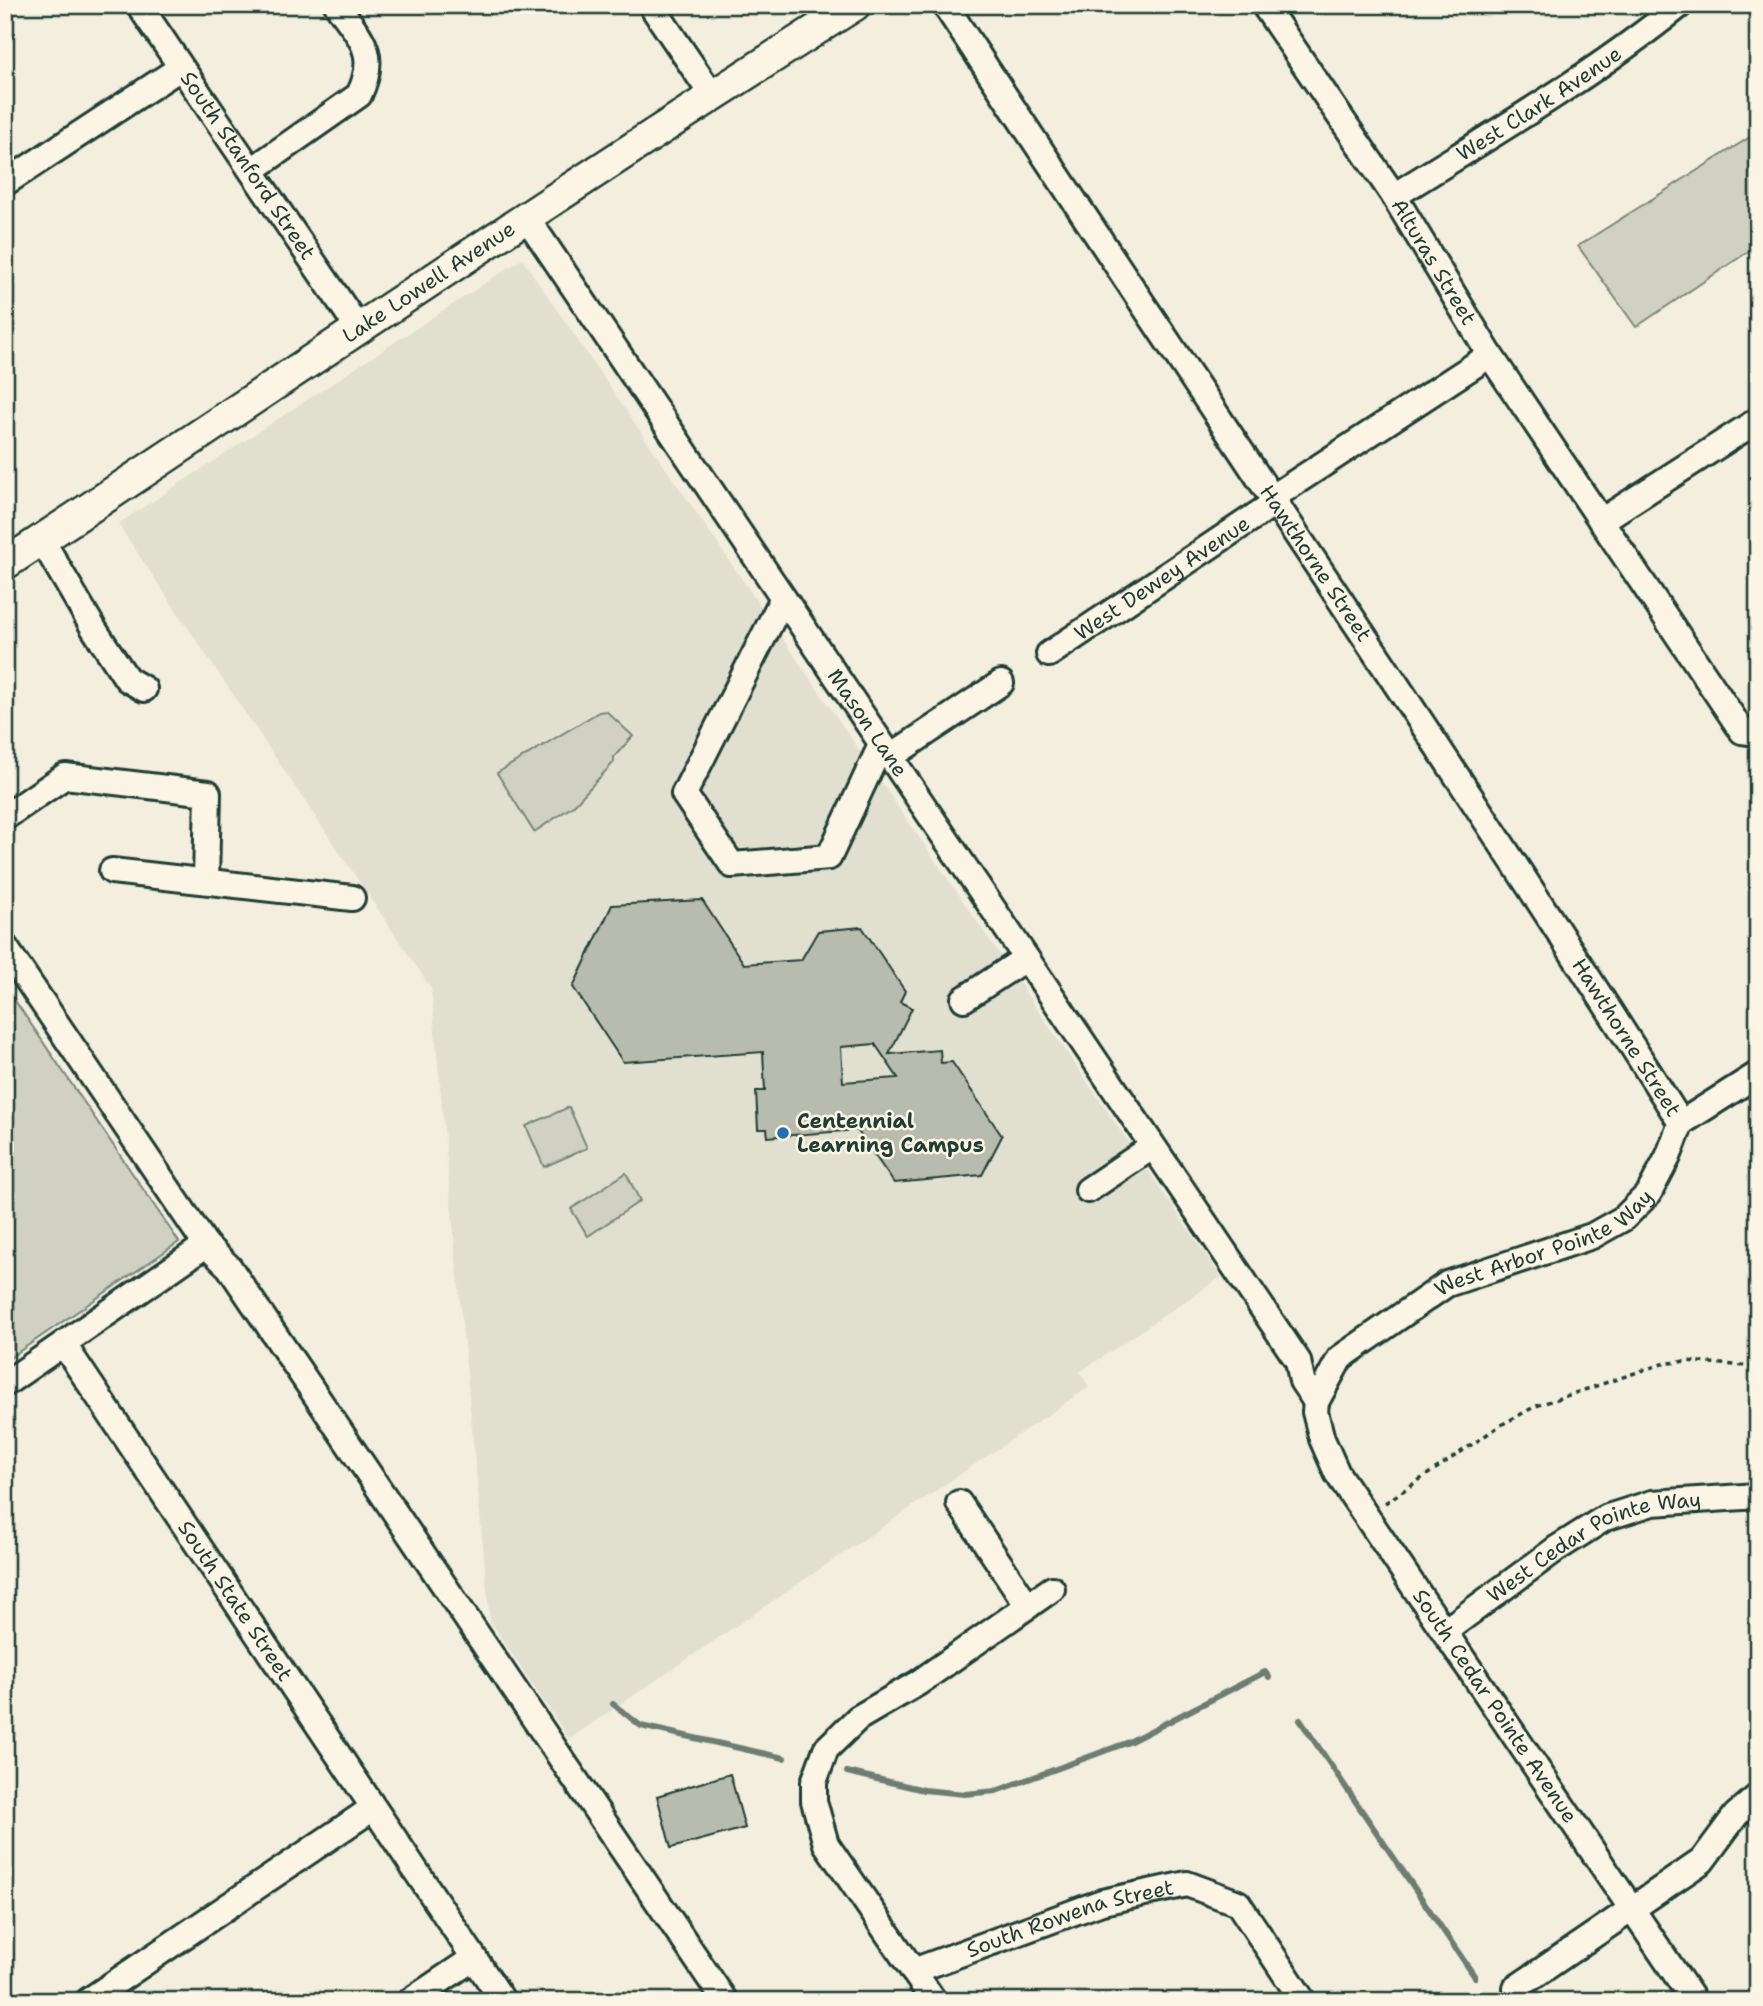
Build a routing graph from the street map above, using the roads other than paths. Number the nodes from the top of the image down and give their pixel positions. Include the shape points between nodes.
1 (139, 5) edge
2 (337, 5) edge
3 (651, 5) edge
4 (855, 5) edge
5 (944, 5) edge
6 (1264, 5) edge
7 (1679, 5) edge
8 (180, 68) junction
9 (712, 95) junction
10 (252, 170) junction
11 (5, 183) edge
12 (1394, 196) junction
13 (527, 218) junction
14 (358, 328) junction
15 (1490, 355) junction
16 (1758, 419) edge
17 (1275, 500) junction
18 (1601, 521) junction
19 (42, 540) junction
20 (5, 564) edge
21 (783, 598) junction
22 (1049, 654) dead end
23 (1002, 684) dead end
24 (144, 689) dead end
25 (1758, 733) edge
26 (885, 751) junction
27 (5, 817) edge
28 (112, 871) dead end
29 (206, 880) junction
30 (352, 898) dead end
31 (5, 947) edge
32 (1026, 958) junction
33 (964, 999) dead end
34 (1758, 1074) edge
35 (1681, 1123) junction
36 (1152, 1147) junction
37 (1087, 1190) dead end
38 (206, 1245) junction
39 (64, 1345) junction
40 (5, 1384) edge
41 (1316, 1402) junction
42 (1758, 1496) edge
43 (959, 1503) dead end
44 (1052, 1589) dead end
45 (1028, 1605) junction
46 (1445, 1631) junction
47 (1758, 1796) edge
48 (373, 1808) junction
49 (1632, 1908) junction
50 (474, 1958) junction
51 (913, 1971) junction
52 (1516, 1988) dead end
53 (88, 2001) edge
54 (410, 2001) edge
55 (503, 2001) edge
56 (725, 2001) edge
57 (934, 2001) edge
58 (1303, 2001) edge
59 (1694, 2001) edge

1 - 8 street, South Stanford Street
2 - 10 street via 369,58 368,77 359,95
3 - 9 street
4 - 9 main road, Lake Lowell Avenue
5 - 17 street, Hawthorne Street
6 - 12 street, Alturas Street
7 - 12 street, West Clark Avenue via 1580,79
8 - 10 street, South Stanford Street
8 - 11 street
9 - 13 main road, Lake Lowell Avenue
10 - 14 street, South Stanford Street
12 - 15 street, Alturas Street
13 - 14 main road, Lake Lowell Avenue
13 - 21 street, Mason Lane
14 - 19 main road, Lake Lowell Avenue
15 - 17 street, West Dewey Avenue
15 - 18 street, Alturas Street
16 - 18 street
17 - 22 street, West Dewey Avenue
17 - 35 street, Hawthorne Street
18 - 25 street, Alturas Street via 1742,731
19 - 20 main road, Lake Lowell Avenue
19 - 24 street via 127,679
21 - 26 street, Mason Lane
21 - 26 street via 684,794 732,865 829,857
23 - 26 street
26 - 32 street, Mason Lane
27 - 29 street via 65,776 208,793
28 - 29 street
29 - 30 street
31 - 38 street
32 - 33 street
32 - 36 street, Mason Lane
34 - 35 street
35 - 41 street, West Arbor Pointe Way via 1649,1193 1624,1219 1592,1236 1447,1284 1340,1358
36 - 37 street
36 - 41 street, Mason Lane via 1298,1361 1302,1381
38 - 39 street
38 - 56 street via 229,1267
39 - 40 street
39 - 48 street, South State Street
41 - 46 street, South Cedar Pointe Avenue via 1322,1439 1337,1473
42 - 46 street, West Cedar Pointe Way via 1652,1503 1605,1518
43 - 45 street
44 - 45 street
45 - 51 street via 918,1683 858,1718 826,1749 814,1782 825,1844
46 - 49 street, South Cedar Pointe Avenue
47 - 49 street via 1736,1815 1702,1861
48 - 50 street, South State Street
48 - 53 street
49 - 52 street
49 - 59 street, South Cedar Pointe Avenue
50 - 54 street
50 - 55 street, South State Street
51 - 57 street
51 - 58 street, South Rowena Street via 1102,1902 1187,1884 1238,1903

